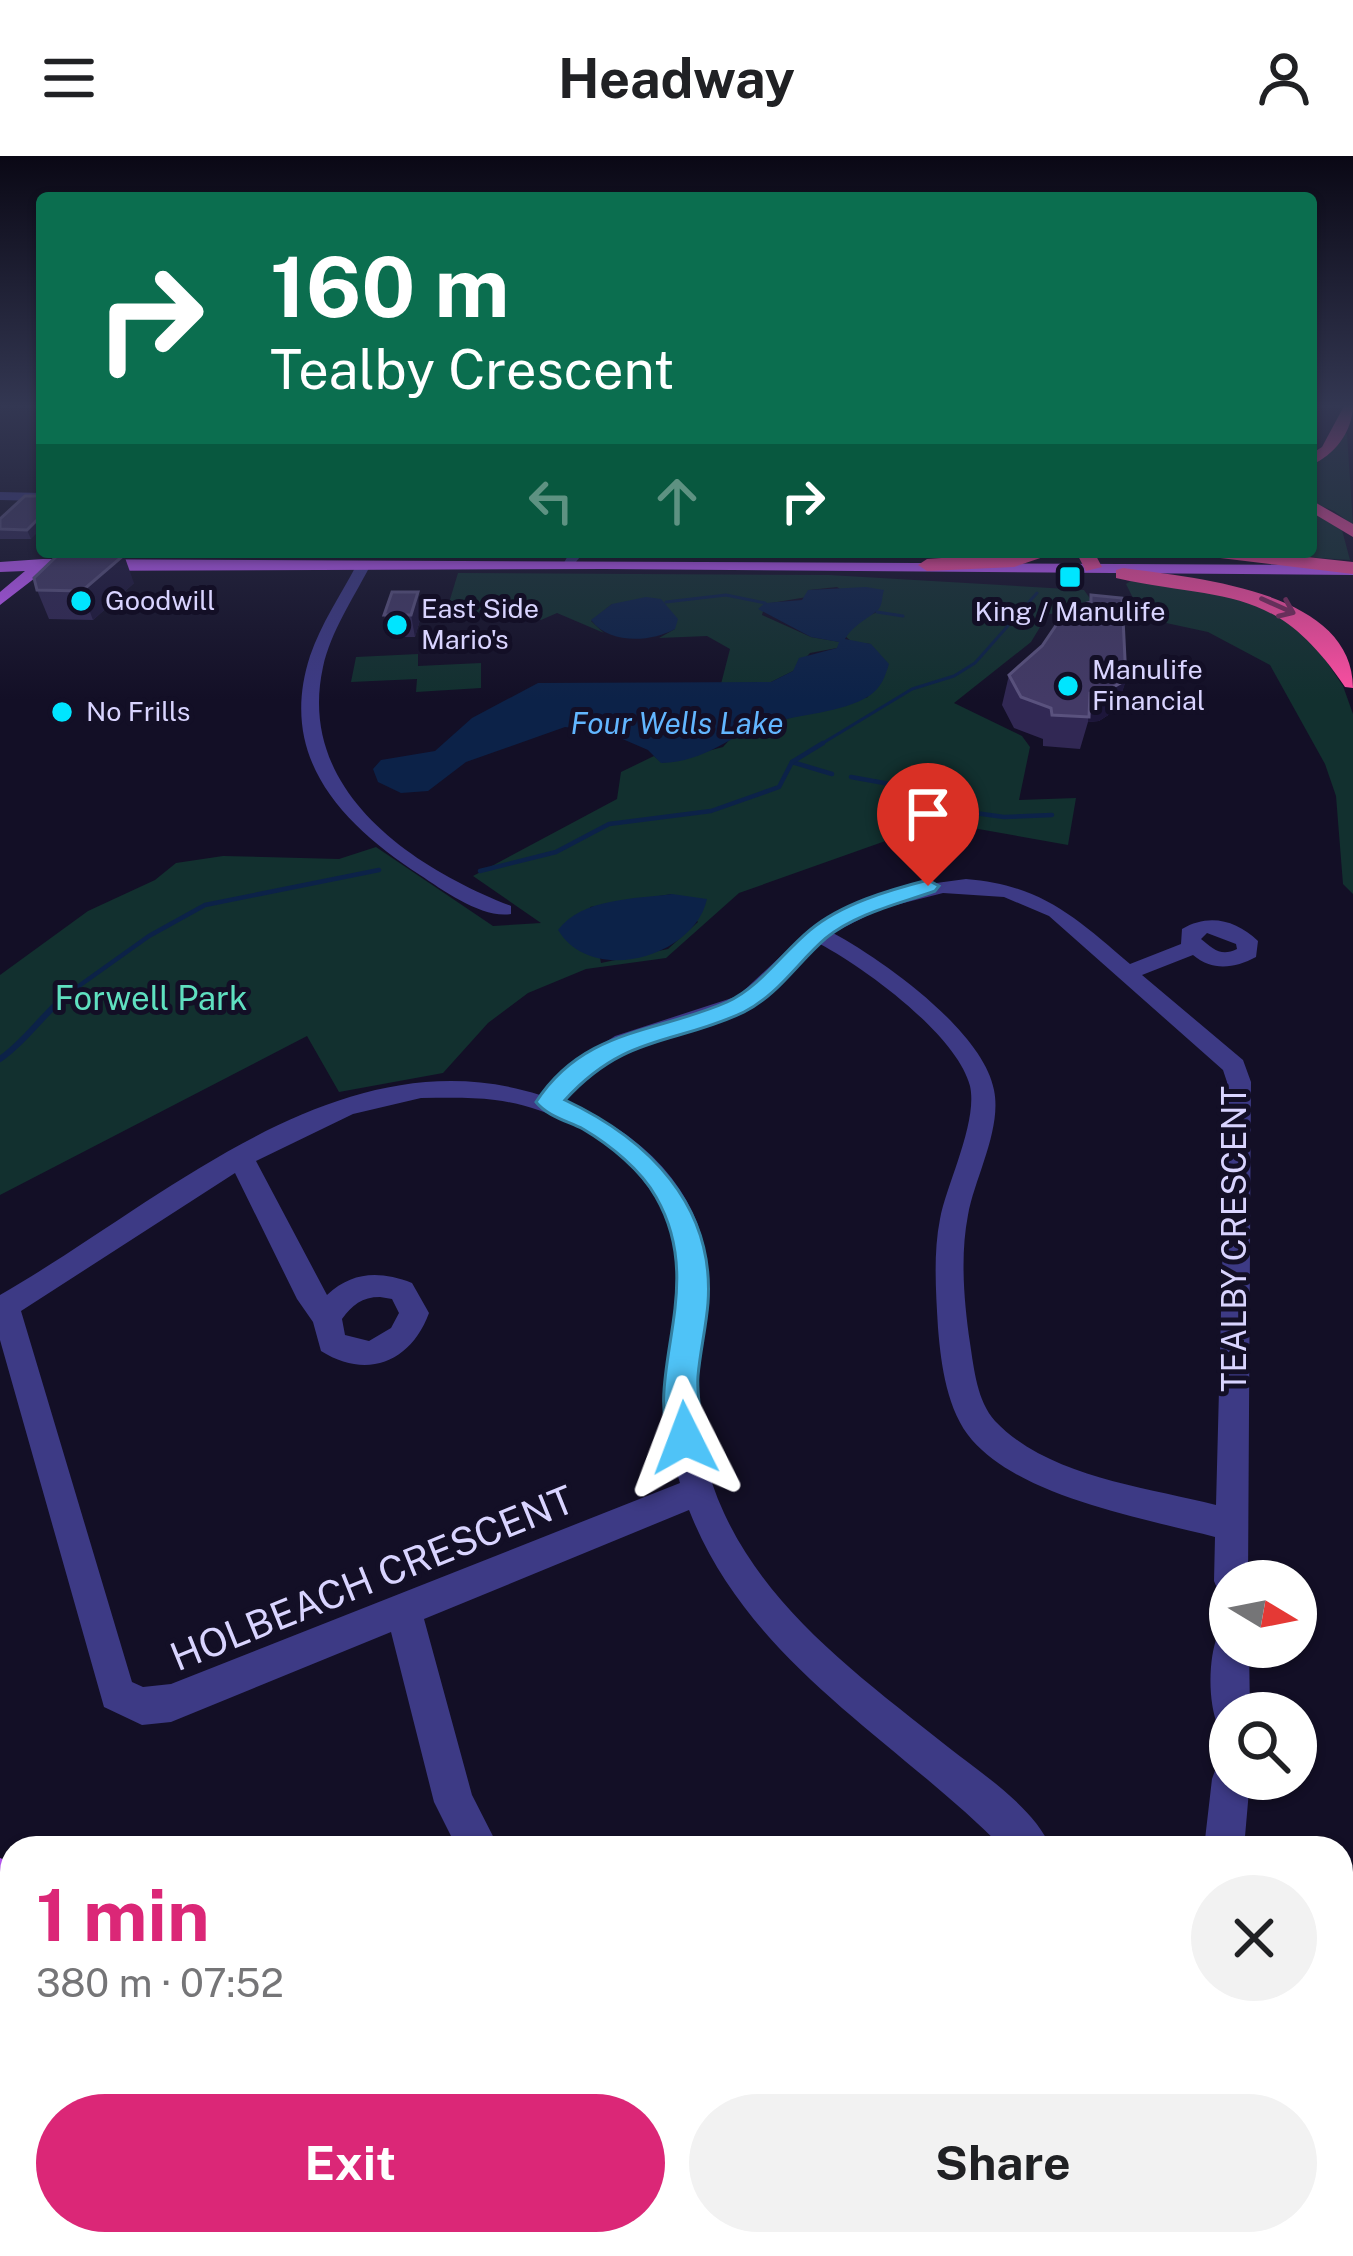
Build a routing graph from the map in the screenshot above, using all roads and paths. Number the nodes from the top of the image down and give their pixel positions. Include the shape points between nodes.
1 (1317, 509) edge
2 (1353, 532) edge
3 (1028, 558) edge
4 (1252, 558) edge
5 (571, 559) edge
6 (39, 560) edge
7 (1089, 560) edge
8 (0, 564) edge
9 (927, 565) junction
10 (165, 566) junction
11 (363, 566) junction
12 (71, 569) junction
13 (1353, 573) edge
14 (1123, 574) junction
15 (1318, 576) joint
16 (8, 588) edge
17 (0, 600) edge
18 (1353, 682) edge
19 (504, 910) dead end
20 (818, 934) junction
21 (1193, 947) dead end
22 (1129, 972) junction
23 (548, 1102) junction
24 (241, 1158) junction
25 (2, 1308) edge
26 (327, 1318) dead end
27 (697, 1492) junction
28 (1230, 1526) junction
29 (1231, 1560) edge
30 (404, 1612) junction
31 (1230, 1800) edge
32 (472, 1836) edge
33 (1020, 1836) edge
34 (1225, 1836) edge

1 - 2 highway
3 - 9 highway
4 - 13 highway
5 - 9 main road
5 - 11 main road
5 - 14 main road
6 - 8 main road
6 - 10 main road
6 - 12 main road
6 - 16 main road
7 - 9 main road
7 - 13 main road
10 - 11 main road
10 - 12 main road
11 - 19 street via 322,645 312,685 316,747 328,782 420,866
12 - 16 main road
13 - 15 highway
14 - 15 main road
14 -> 18 highway via 1222,586 1290,610 1324,638
16 - 17 main road
20 - 22 street, TEALBY CRESCENT via 844,916 928,886 980,882 1057,911
20 - 23 street, TEALBY CRESCENT via 789,968 735,1007 633,1037
20 - 28 street via 896,985 973,1064 984,1092 952,1228 957,1373 981,1430 1016,1457 1072,1479
21 - 22 street
22 - 28 street, TEALBY CRESCENT via 1234,1066 1239,1082
23 - 24 street via 400,1091 308,1119
23 - 27 street via 640,1158 668,1192 690,1244 694,1300 682,1381
24 - 25 street
24 - 26 street
25 - 30 street, HOLBEACH CRESCENT via 117,1694 142,1706 171,1703
27 - 30 street, HOLBEACH CRESCENT
27 - 33 street via 764,1607 855,1699
28 - 29 street, TEALBY CRESCENT
30 - 32 street via 454,1802
31 - 34 street

